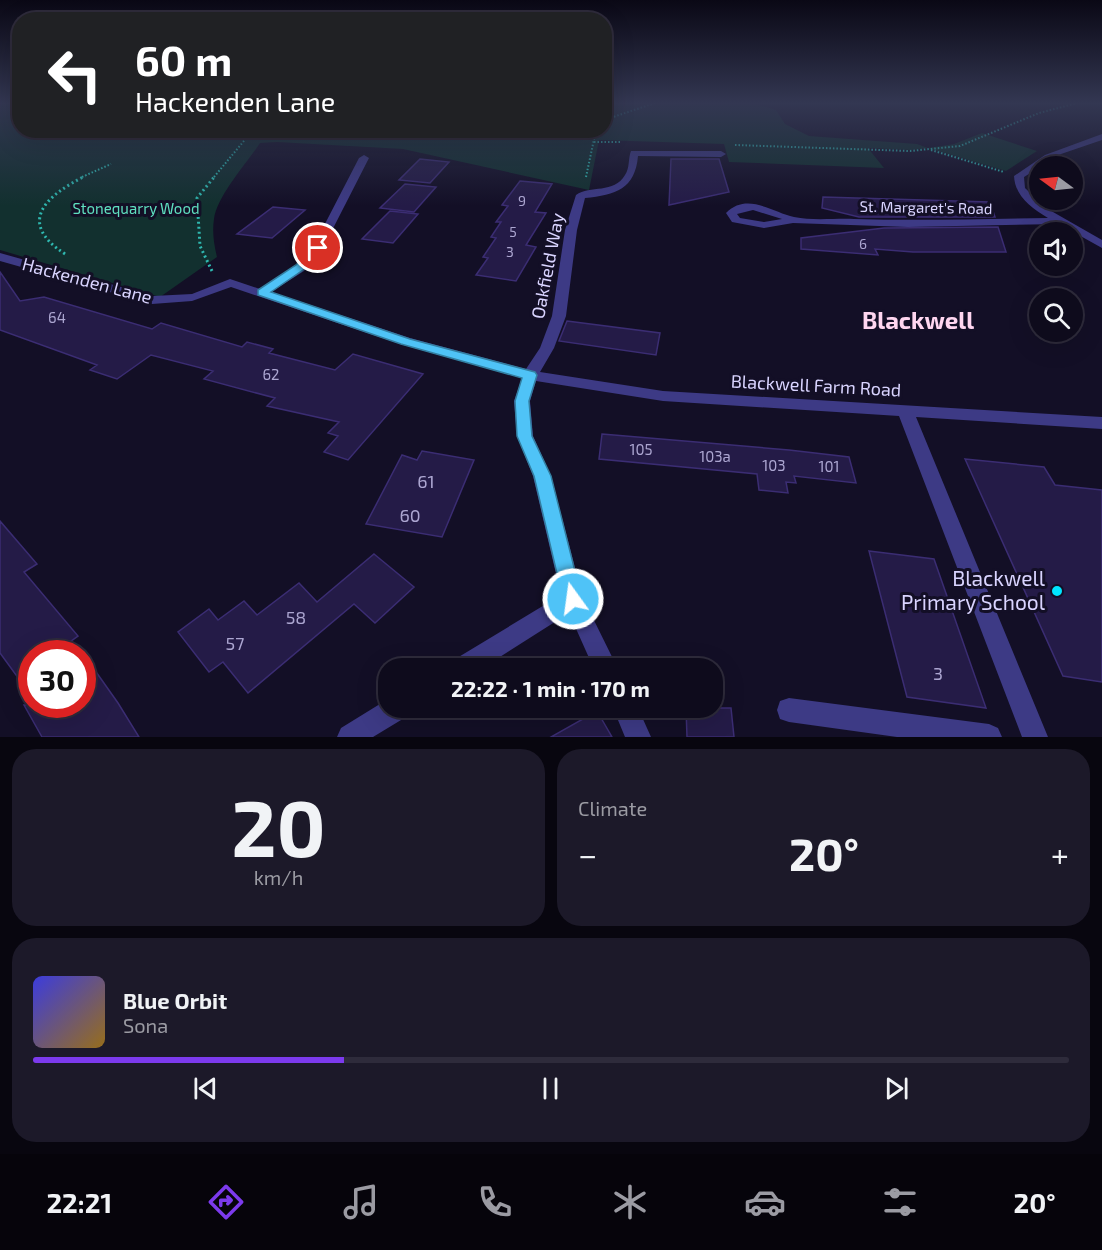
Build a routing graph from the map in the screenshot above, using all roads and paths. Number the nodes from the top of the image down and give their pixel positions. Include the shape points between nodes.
1 (983, 136) edge
2 (1102, 137) edge
3 (246, 138) edge
4 (594, 138) edge
5 (731, 145) dead end
6 (928, 149) junction
7 (721, 154) dead end
8 (364, 158) dead end
9 (111, 164) dead end
10 (1019, 176) junction
11 (581, 195) junction
12 (792, 220) dead end
13 (1059, 221) junction
14 (1102, 245) edge
15 (67, 255) dead end
16 (0, 257) edge
17 (230, 283) junction
18 (262, 293) junction
19 (530, 375) junction
20 (905, 411) junction
21 (1102, 423) edge
22 (573, 599) junction
23 (478, 658) edge
24 (601, 658) edge
25 (789, 710) dead end
26 (381, 718) edge
27 (629, 718) edge
28 (350, 737) edge
29 (638, 737) edge
30 (988, 737) edge
31 (1035, 737) edge

1 - 6 path via 960,146
2 - 10 street via 1037,161
3 - 17 path via 197,198 203,261 215,275
4 - 11 path
5 - 6 path
6 - 10 path
7 - 11 street via 634,153 631,175 614,189
8 - 18 street via 318,248 300,268
9 - 15 path via 64,187 47,202 40,216 41,231 48,242
10 - 13 street via 1024,194
11 - 19 street, Oakfield Way via 571,230 558,316 547,348
12 - 13 street, St. Margaret's Road via 908,224
13 - 14 street
16 - 17 street, Hackenden Lane via 152,300 195,298
17 - 18 street
18 - 19 street via 405,341
19 - 20 street, Blackwell Farm Road via 663,396
19 - 22 street via 522,401 525,436 542,476
20 - 21 street, Blackwell Farm Road
20 - 31 street
22 - 23 street
22 - 24 street
25 - 30 street
26 - 28 street
27 - 29 street

